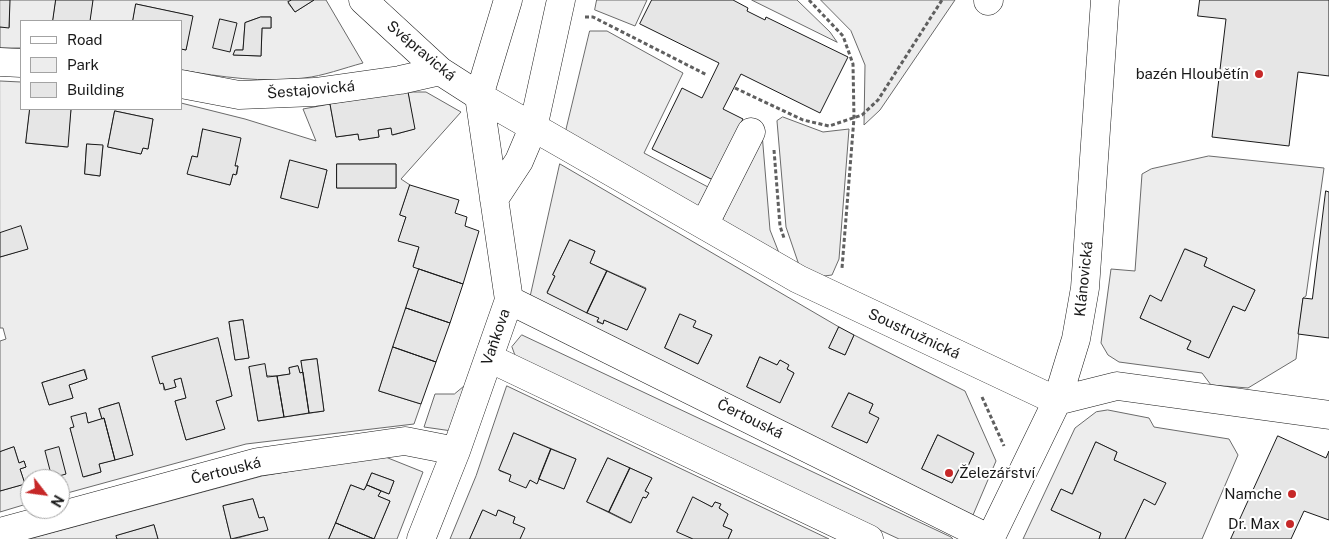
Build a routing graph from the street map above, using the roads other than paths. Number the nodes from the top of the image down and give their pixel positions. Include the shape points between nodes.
1 (363, 0) edge
2 (508, 0) edge
3 (1105, 0) edge
4 (559, 9) edge
5 (0, 62) edge
6 (20, 64) edge
7 (440, 71) junction
8 (182, 84) edge
9 (479, 96) junction
10 (534, 128) junction
11 (762, 137) road end
12 (494, 199) junction
13 (704, 226) junction
14 (509, 300) junction
15 (489, 358) junction
16 (1056, 401) junction
17 (1329, 416) edge
18 (456, 451) junction
19 (0, 532) edge
20 (421, 539) edge
21 (869, 539) edge
22 (990, 539) edge

1 - 7 street, Svépravická
2 - 9 street
3 - 16 street, Klánovická via 1086,288 1076,339
4 - 10 street
5 - 6 street
7 - 8 street, Šestajovická via 315,92 239,95
7 - 9 street, Svépravická
9 - 10 street, Svépravická
9 - 12 street, Vaňkova
10 - 12 street via 519,161
10 - 13 street, Soustružnická
11 - 13 street
12 - 14 street, Vaňkova
13 - 16 street, Soustružnická via 798,279
14 - 15 street, Vaňkova
14 - 22 street, Čertouská
15 - 18 street, Vaňkova
15 - 21 street
16 - 17 street via 1117,386
16 - 22 street, Klánovická
18 - 19 street, Čertouská via 405,441 258,462
18 - 20 street, Vaňkova

